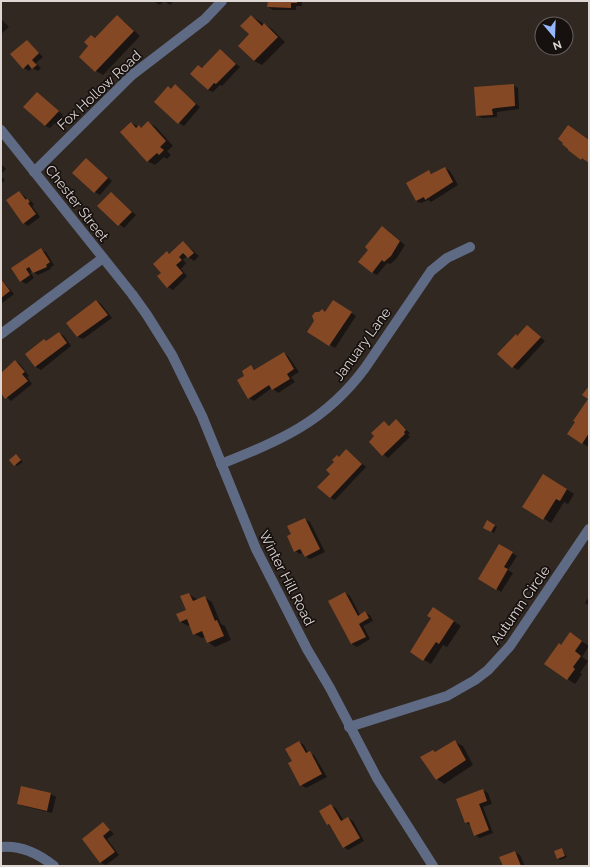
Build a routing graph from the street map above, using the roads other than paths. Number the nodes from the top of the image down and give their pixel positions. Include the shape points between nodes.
1 (222, 1) edge
2 (1, 130) edge
3 (34, 172) junction
4 (470, 246) dead end
5 (103, 258) junction
6 (132, 294) joint
7 (1, 334) edge
8 (221, 464) junction
9 (589, 528) edge
10 (349, 727) junction
11 (1, 847) edge
12 (54, 866) edge
13 (433, 866) edge

1 - 3 street, Fox Hollow Road via 205,19 132,75
2 - 3 street, Chester Street
3 - 5 street, Chester Street
4 - 8 street, January Lane via 447,258 431,271 355,381 332,405 291,434
5 - 6 street, Chester Street
5 - 7 street
6 - 8 street, Winter Hill Road via 172,355 202,416
8 - 10 street, Winter Hill Road via 267,573
9 - 10 street, Autumn Circle via 510,646 484,673 447,696
10 - 13 street, Winter Hill Road via 377,778
11 - 12 street via 18,847

